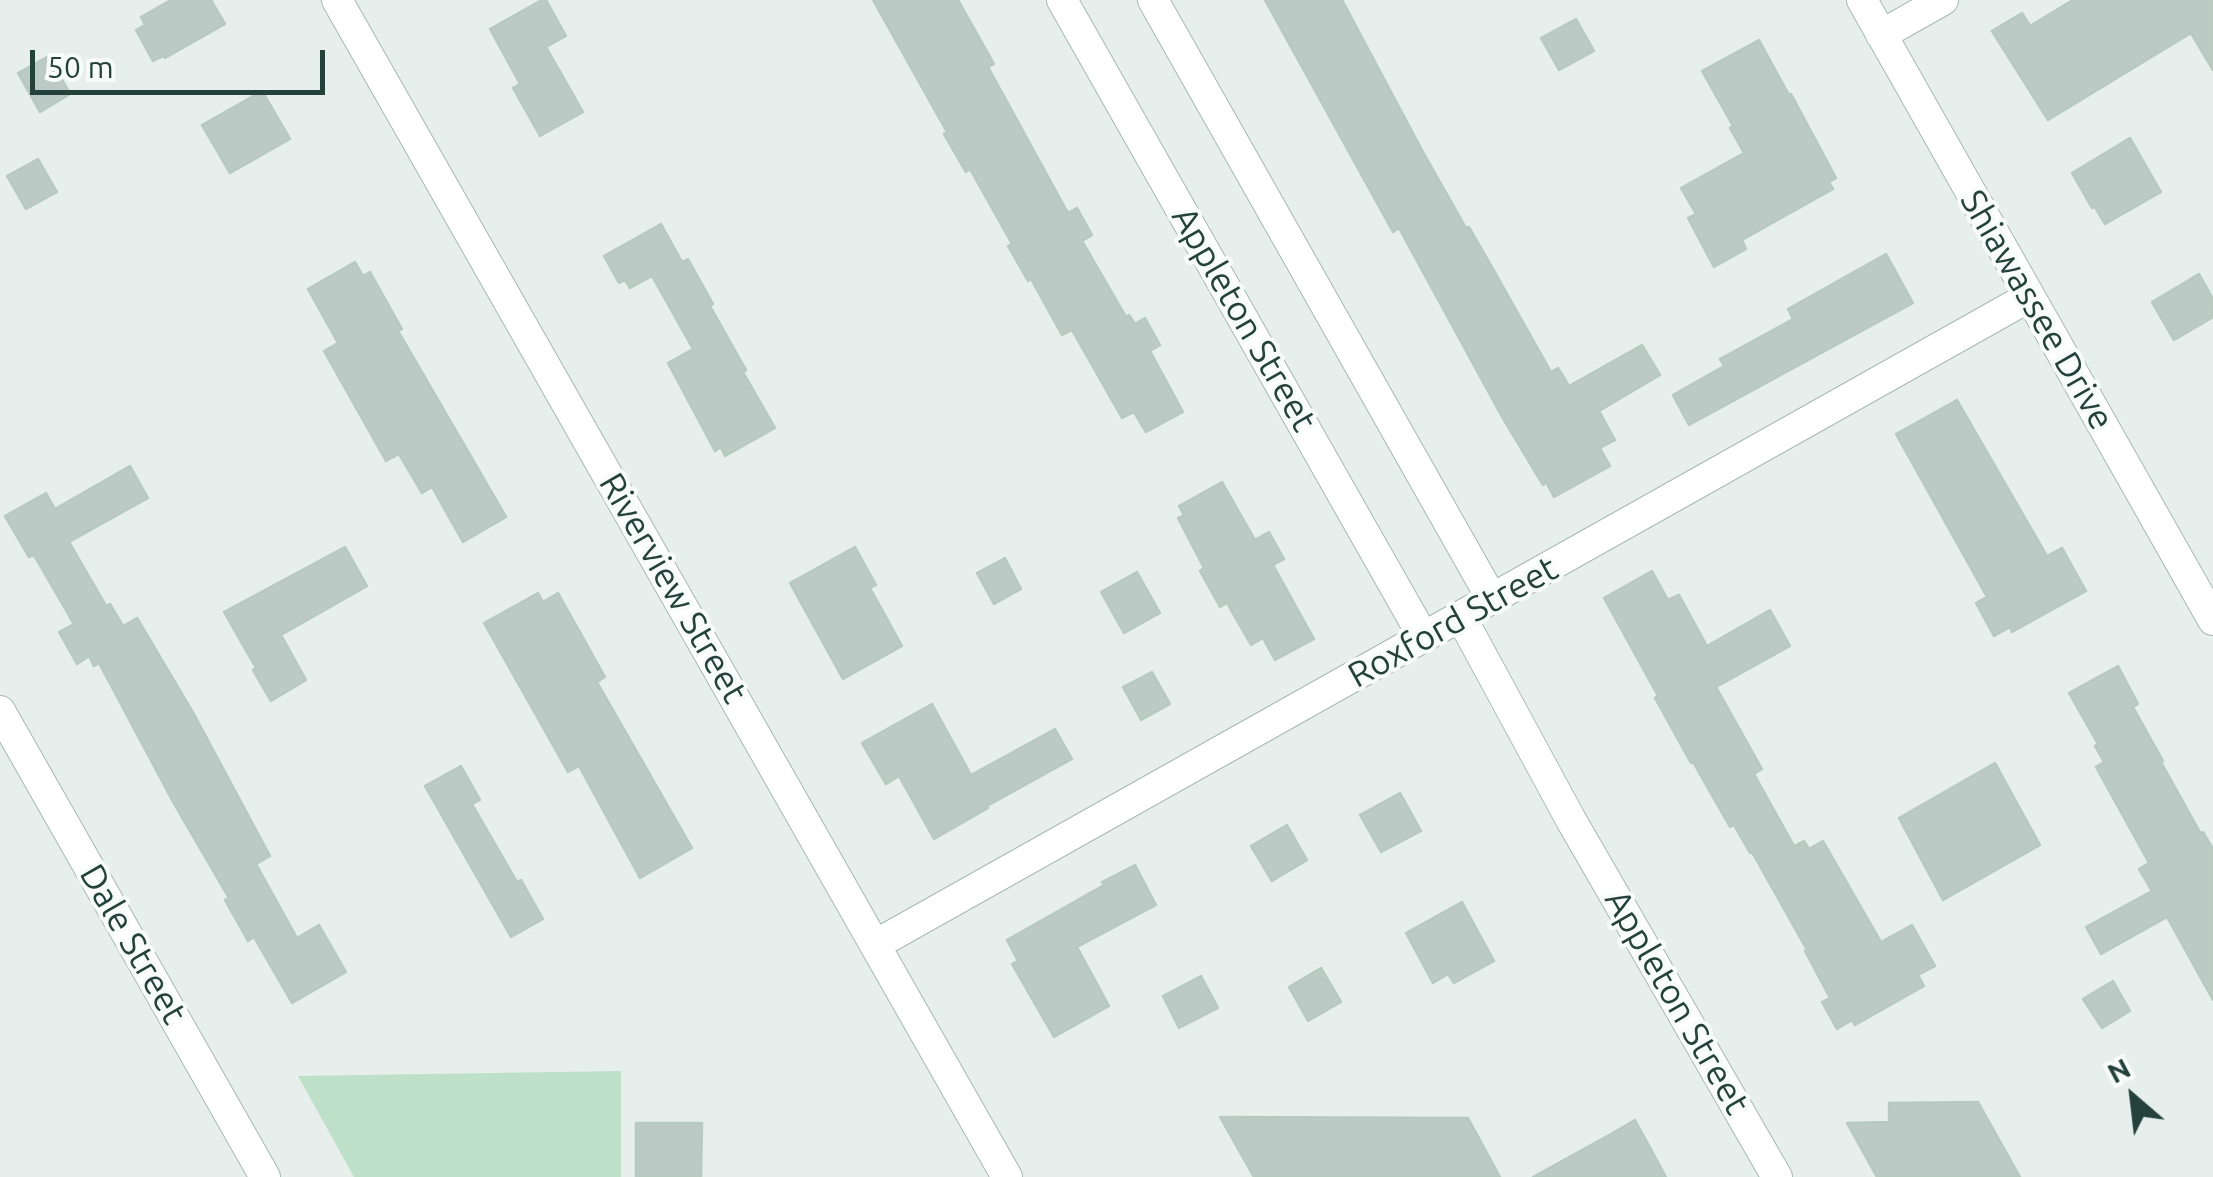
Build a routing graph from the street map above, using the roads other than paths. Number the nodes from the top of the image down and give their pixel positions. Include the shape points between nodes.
1 (337, 0) edge
2 (1062, 0) edge
3 (1153, 0) edge
4 (1862, 0) edge
5 (1943, 0) edge
6 (1882, 34) junction
7 (2030, 297) junction
8 (1492, 600) junction
9 (1461, 618) junction
10 (2213, 620) edge
11 (1424, 638) junction
12 (0, 711) edge
13 (875, 945) junction
14 (265, 1177) edge
15 (1007, 1177) edge
16 (1777, 1177) edge

1 - 13 street, Riverview Street
2 - 11 street, Appleton Street
3 - 8 street
4 - 6 street, Shiawassee Drive
5 - 6 street
6 - 7 street, Shiawassee Drive
7 - 8 street, Roxford Street
7 - 10 street, Shiawassee Drive
8 - 9 street, Roxford Street
9 - 11 street, Roxford Street
9 - 16 street, Appleton Street
11 - 13 street, Roxford Street
12 - 14 street, Dale Street
13 - 15 street, Riverview Street

